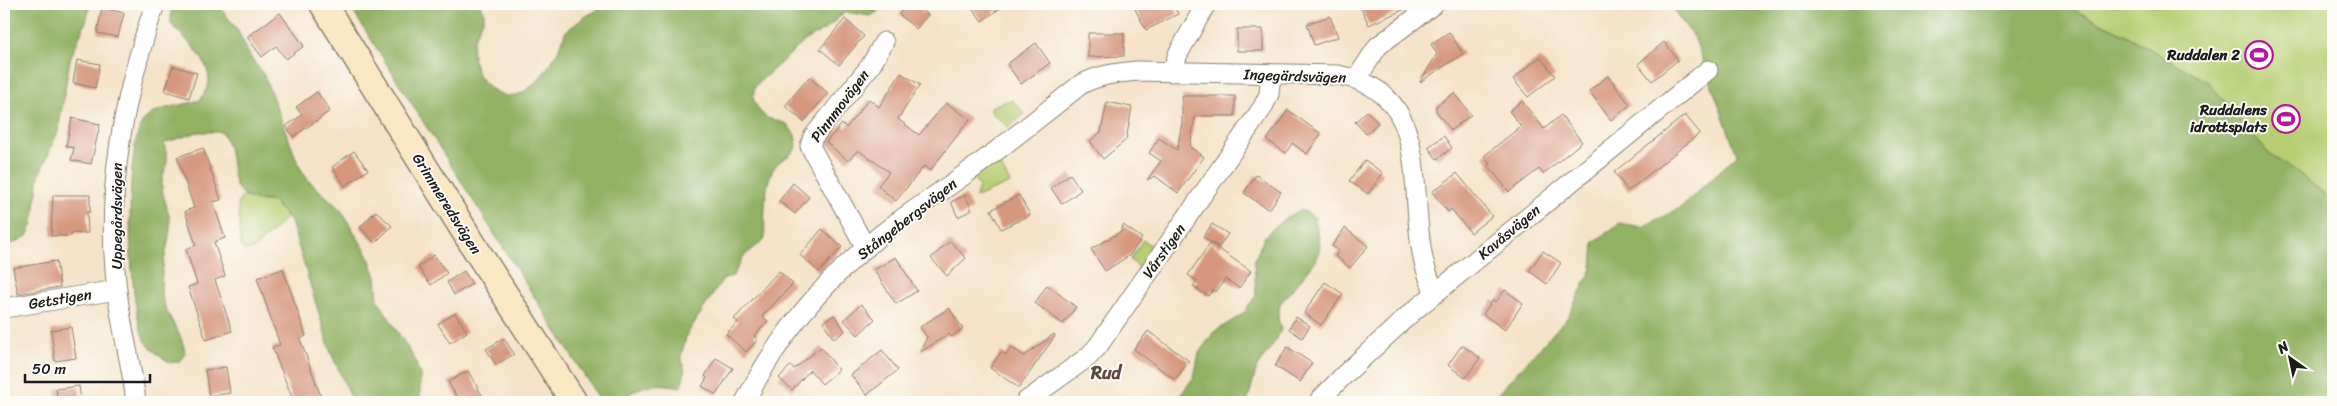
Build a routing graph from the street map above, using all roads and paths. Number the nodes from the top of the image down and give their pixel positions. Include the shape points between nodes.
1 (155, 4) edge
2 (323, 4) edge
3 (1206, 4) edge
4 (1434, 4) edge
5 (884, 42) dead end
6 (1708, 70) dead end
7 (1172, 72) junction
8 (1271, 75) junction
9 (1357, 78) junction
10 (1080, 85) joint
11 (866, 248) junction
12 (117, 290) junction
13 (1435, 294) junction
14 (4, 308) edge
15 (136, 402) edge
16 (574, 402) edge
17 (745, 402) edge
18 (1025, 402) edge
19 (1318, 402) edge

1 - 12 street, Uppegårdsvägen via 129,89 118,144 114,197
2 - 16 street, Grimmeredsvägen
3 - 7 street via 1178,54
4 - 9 street via 1378,46
5 - 11 street, Pinnmovägen via 871,65 810,142 813,154
6 - 13 street, Kavåsvägen
7 - 8 street, Ingegärdsvägen
7 - 10 street, Ingegärdsvägen via 1118,73 1098,76
8 - 9 street, Ingegärdsvägen
8 - 18 street, Vårstigen via 1269,94 1263,107 1098,346 1088,357
9 - 13 street, Ingegärdsvägen via 1387,96 1405,124 1422,254
10 - 11 street, Stångebergsvägen
11 - 17 street, Stångebergsvägen via 816,296 793,324
12 - 14 street, Getstigen
12 - 15 street, Uppegårdsvägen
13 - 19 street, Kavåsvägen via 1352,367

